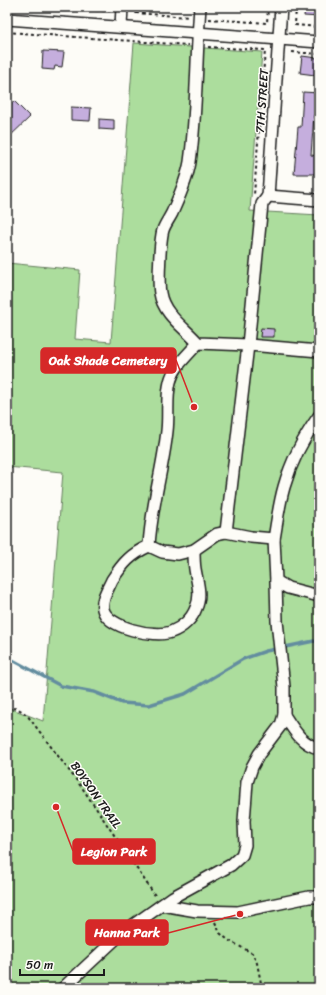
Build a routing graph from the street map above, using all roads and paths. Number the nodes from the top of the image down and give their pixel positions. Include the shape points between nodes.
1 (48, 7) edge
2 (109, 7) edge
3 (122, 7) edge
4 (200, 7) edge
5 (268, 7) edge
6 (281, 7) edge
7 (296, 7) edge
8 (7, 19) edge
9 (267, 23) dead end
10 (121, 27) junction
11 (319, 27) edge
12 (7, 32) edge
13 (198, 33) junction
14 (279, 39) junction
15 (319, 42) edge
16 (197, 46) junction
17 (292, 52) dead end
18 (319, 54) edge
19 (268, 196) junction
20 (254, 200) dead end
21 (319, 200) edge
22 (198, 343) junction
23 (248, 345) junction
24 (319, 351) edge
25 (319, 416) edge
26 (226, 532) junction
27 (274, 539) junction
28 (149, 546) junction
29 (194, 550) junction
30 (276, 581) junction
31 (319, 596) edge
32 (7, 708) edge
33 (284, 715) junction
34 (319, 748) edge
35 (314, 897) edge
36 (319, 904) edge
37 (162, 905) junction
38 (213, 911) junction
39 (261, 987) edge
40 (63, 988) edge
41 (255, 988) edge

1 - 2 path via 109,11
3 - 10 street
4 - 13 street
5 - 9 path
6 - 14 street, 7TH STREET
7 - 11 path via 295,25
8 - 10 street
10 - 13 street
12 - 16 path
13 - 14 street
13 - 16 street
14 - 15 street
14 - 19 street, 7TH STREET
16 - 20 path via 264,50
16 - 22 street via 190,162 180,195 163,230 159,280 160,294 165,306 173,318
17 - 18 path
19 - 21 street
19 - 23 street, 7TH STREET via 262,204
22 - 23 street
22 - 28 street via 176,368 170,382 167,430
23 - 24 street
23 - 26 street, 7TH STREET
25 - 27 street via 302,444 284,486
26 - 27 street
26 - 29 street via 217,534
27 - 30 street
28 - 29 street via 162,552 178,554
28 - 29 street via 136,552 119,569 105,595 103,611 113,622 122,626 158,634 170,632 183,625 197,607 200,596 194,567
30 - 31 street via 288,588
30 - 33 street via 276,621 281,655
32 - 37 path, BOYSON TRAIL via 20,710 27,715
33 - 34 street via 304,742
33 - 37 street via 281,726 259,754 247,782 245,846 242,855 231,865
35 - 36 street
35 - 38 street via 238,912
37 - 38 street
37 - 40 street via 122,933
38 - 39 path via 220,933 252,953 257,963
39 - 41 path

